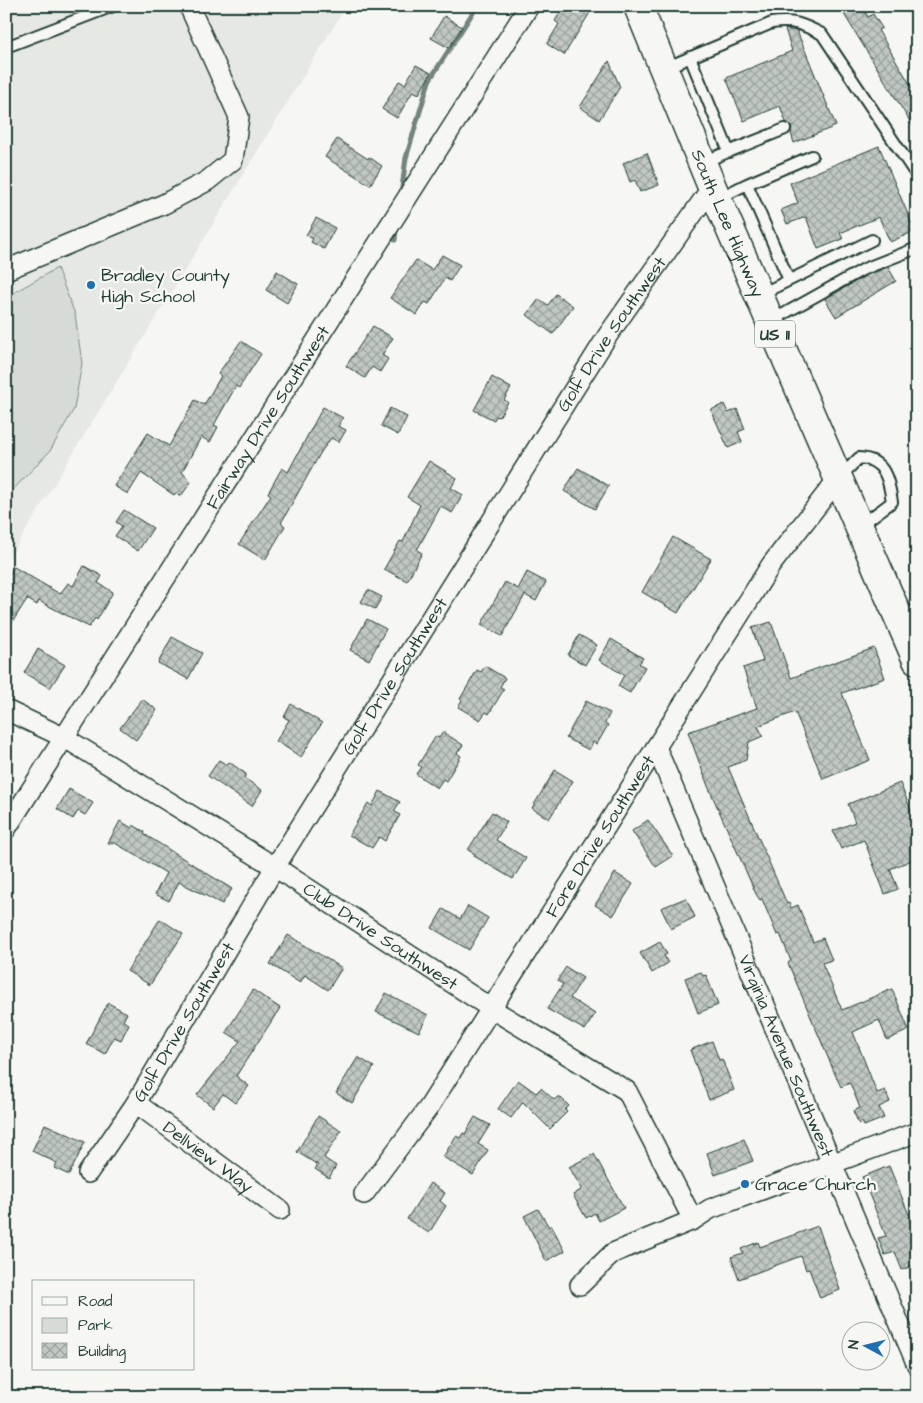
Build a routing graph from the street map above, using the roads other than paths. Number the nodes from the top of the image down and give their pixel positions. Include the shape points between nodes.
1 (113, 6) edge
2 (190, 6) edge
3 (529, 6) edge
4 (638, 6) edge
5 (6, 47) edge
6 (690, 57) junction
7 (664, 68) junction
8 (785, 129) dead end
9 (729, 152) junction
10 (812, 156) dead end
11 (917, 176) edge
12 (710, 183) junction
13 (747, 184) junction
14 (872, 240) dead end
15 (917, 248) edge
16 (6, 270) edge
17 (789, 280) junction
18 (758, 296) junction
19 (770, 322) junction
20 (837, 480) junction
21 (858, 527) junction
22 (909, 619) edge
23 (917, 660) edge
24 (6, 710) edge
25 (65, 738) junction
26 (656, 747) junction
27 (6, 829) edge
28 (276, 867) junction
29 (492, 1009) junction
30 (136, 1103) junction
31 (917, 1132) edge
32 (833, 1164) junction
33 (88, 1173) dead end
34 (364, 1194) dead end
35 (280, 1210) dead end
36 (693, 1220) junction
37 (580, 1285) dead end
38 (917, 1365) edge

1 - 5 lane
2 - 16 street via 239,117 233,160 208,181 164,204
3 - 25 street, Fairway Drive Southwest
4 - 7 main road, South Lee Highway / US 11
6 - 7 lane
6 - 9 lane
6 - 11 lane via 772,23 789,21 803,24 822,34
7 - 12 main road, South Lee Highway / US 11
8 - 9 lane
9 - 12 lane
10 - 13 lane
12 - 13 lane
12 - 18 main road, South Lee Highway / US 11
12 - 28 street, Golf Drive Southwest via 608,335
13 - 17 lane
14 - 17 lane
15 - 19 lane via 864,269
17 - 18 lane
18 - 19 main road, South Lee Highway / US 11
19 - 20 main road, South Lee Highway / US 11
20 - 21 main road, South Lee Highway / US 11
20 - 21 lane via 859,458 870,458 883,470 889,482 892,502
20 - 26 street, Fore Drive Southwest via 771,565
21 - 22 main road, South Lee Highway / US 11
22 - 23 main road, South Lee Highway / US 11
24 - 25 street, Club Drive Southwest
25 - 27 street, Fairway Drive Southwest
25 - 28 street, Club Drive Southwest
26 - 29 street, Fore Drive Southwest
26 - 32 street, Virginia Avenue Southwest
28 - 29 street, Club Drive Southwest
28 - 30 street, Golf Drive Southwest
29 - 34 street, Fore Drive Southwest via 429,1107
29 - 36 street, Club Drive Southwest via 627,1091
30 - 33 street, Golf Drive Southwest
30 - 35 street, Dellview Way
31 - 32 street
32 - 36 street via 710,1209
32 - 38 street, Virginia Avenue Southwest
36 - 37 street via 613,1253

